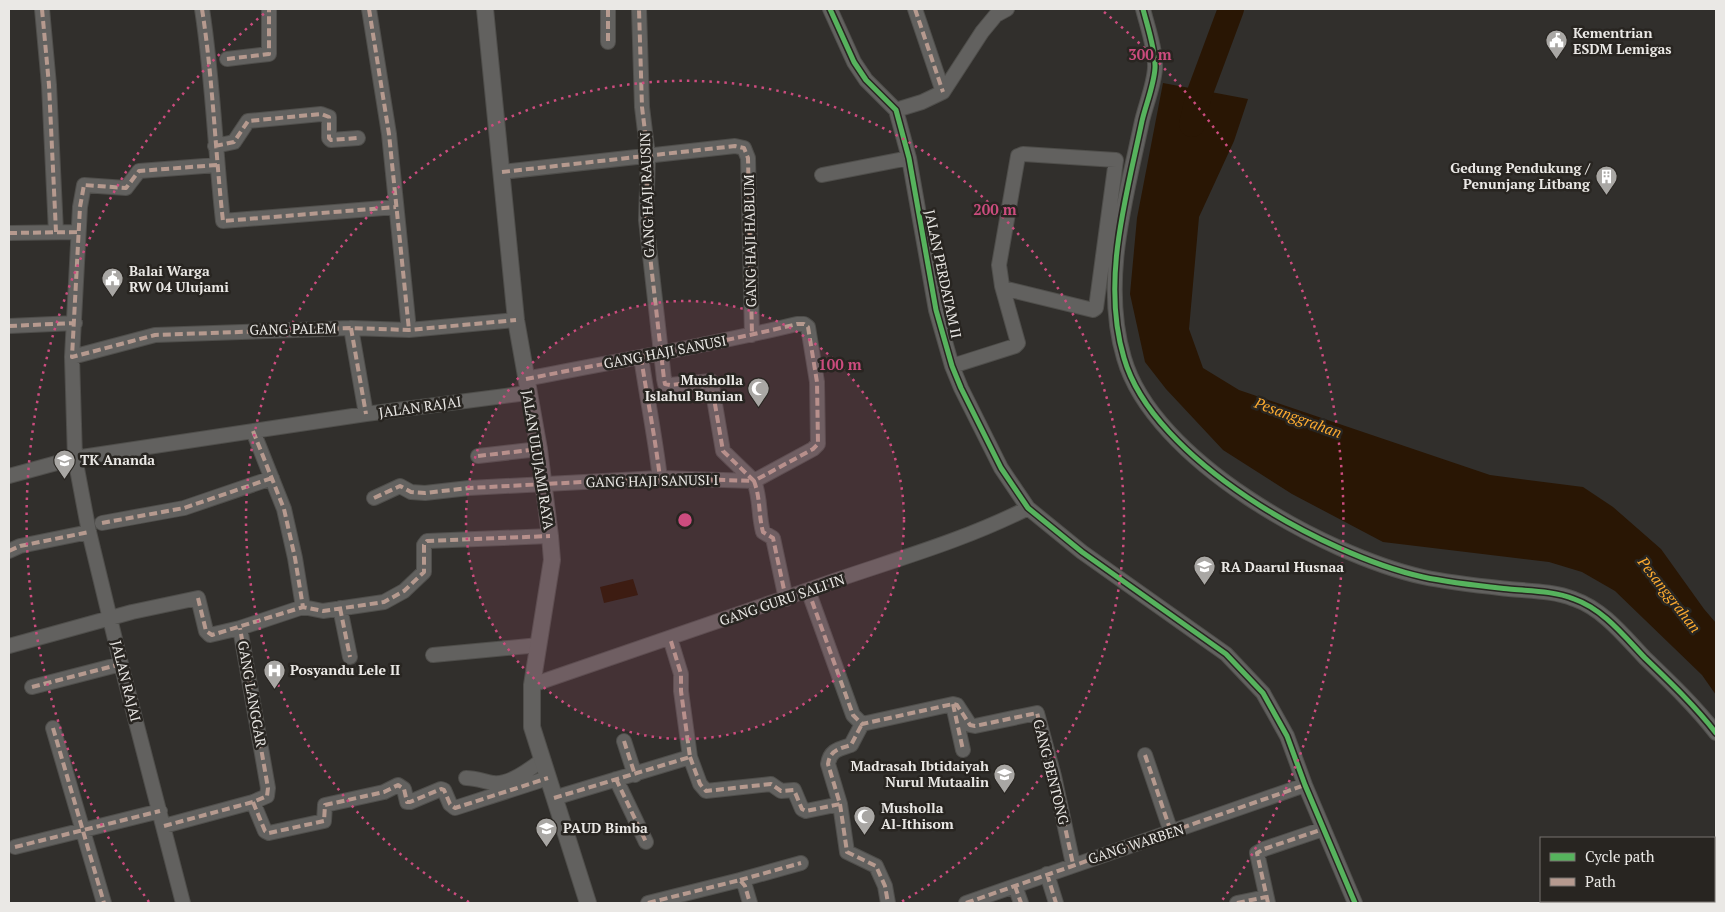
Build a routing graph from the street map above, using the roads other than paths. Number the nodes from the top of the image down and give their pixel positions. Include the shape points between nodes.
1 (42, 9) edge
2 (202, 9) edge
3 (269, 9) edge
4 (369, 9) edge
5 (485, 9) edge
6 (608, 9) edge
7 (638, 9) edge
8 (830, 9) edge
9 (915, 9) edge
10 (1007, 9) edge
11 (1143, 9) edge
12 (608, 42) dead end
13 (228, 59) dead end
14 (943, 92) junction
15 (896, 110) junction
16 (358, 138) dead end
17 (215, 146) junction
18 (648, 156) junction
19 (909, 158) junction
20 (217, 165) junction
21 (502, 172) junction
22 (822, 175) dead end
23 (396, 207) junction
24 (56, 232) junction
25 (78, 232) junction
26 (9, 233) edge
27 (1003, 288) junction
28 (516, 320) junction
29 (74, 323) junction
30 (9, 326) edge
31 (351, 328) junction
32 (409, 330) junction
33 (752, 335) junction
34 (661, 352) junction
35 (72, 357) junction
36 (641, 357) junction
37 (952, 366) junction
38 (526, 386) junction
39 (366, 414) junction
40 (253, 431) junction
41 (539, 449) junction
42 (478, 456) dead end
43 (75, 458) junction
44 (9, 476) edge
45 (272, 478) junction
46 (660, 478) junction
47 (754, 481) junction
48 (544, 484) junction
49 (374, 498) dead end
50 (1028, 508) junction
51 (102, 523) dead end
52 (89, 532) junction
53 (550, 536) junction
54 (9, 551) edge
55 (808, 590) junction
56 (786, 598) junction
57 (303, 608) junction
58 (340, 608) junction
59 (110, 619) junction
60 (240, 628) junction
61 (670, 638) junction
62 (539, 644) junction
63 (9, 646) edge
64 (433, 655) dead end
65 (350, 657) dead end
66 (121, 664) junction
67 (532, 685) junction
68 (32, 687) dead end
69 (953, 704) junction
70 (862, 724) junction
71 (53, 728) dead end
72 (1716, 734) edge
73 (624, 741) dead end
74 (963, 750) dead end
75 (1146, 755) dead end
76 (690, 757) junction
77 (542, 760) junction
78 (635, 775) junction
79 (466, 778) dead end
80 (548, 778) junction
81 (616, 779) junction
82 (1305, 785) junction
83 (554, 798) junction
84 (253, 802) junction
85 (840, 804) junction
86 (160, 810) junction
87 (164, 826) junction
88 (1323, 829) junction
89 (83, 831) junction
90 (1171, 832) junction
91 (646, 842) dead end
92 (15, 847) dead end
93 (801, 863) dead end
94 (1073, 864) junction
95 (1047, 874) junction
96 (740, 880) junction
97 (1015, 886) junction
98 (986, 900) edge
99 (1267, 900) edge
100 (104, 903) edge
101 (183, 903) edge
102 (588, 903) edge
103 (648, 903) edge
104 (750, 903) edge
105 (888, 903) edge
106 (966, 903) edge
107 (1021, 903) edge
108 (1056, 903) edge
109 (1237, 903) edge
110 (1355, 903) edge

1 - 24 street
2 - 17 street via 210,61
3 - 13 street via 269,54
4 - 23 street via 389,134
5 - 21 street, JALAN ULUJAMI RAYA
6 - 12 street
7 - 18 street, GANG HAJI RAUSIN via 642,107
8 - 15 street, JALAN PERDATAM II via 854,62 866,80
9 - 14 street
10 - 14 street via 996,15 986,27
11 - 72 street via 1155,67 1117,255 1114,308 1124,358 1143,400 1174,438 1231,486 1296,527 1365,560 1422,577 1567,597 1601,613 1701,714
14 - 15 street
15 - 19 street, JALAN PERDATAM II
16 - 17 street via 331,140 329,116 321,114 248,121 234,142
17 - 20 street
18 - 21 street
18 - 33 street, GANG HAJI HABLUM via 735,146 744,148 748,158
18 - 34 street, GANG HAJI RAUSIN via 646,220
19 - 22 street
19 - 37 street, JALAN PERDATAM II via 936,310
20 - 23 street via 224,220
20 - 25 street, JALAN RAJAI via 139,171 126,188 84,185
21 - 28 street, JALAN ULUJAMI RAYA
23 - 32 street
24 - 25 street
24 - 26 street
25 - 29 street, JALAN RAJAI
27 - 27 street via 999,265 1018,156 1116,160 1096,308 1093,310
27 - 37 street via 1018,343
28 - 32 street, GANG PALEM
28 - 38 street, JALAN ULUJAMI RAYA
29 - 30 street
29 - 35 street, JALAN RAJAI
31 - 32 street, GANG PALEM
31 - 35 street, GANG PALEM via 155,334
31 - 39 street
33 - 34 street, GANG HAJI SANUSI
33 - 47 street, GANG HAJI SANUSI via 797,324 808,327 817,382 818,444
34 - 36 street, GANG HAJI SANUSI
34 - 47 street, GANG HAJI RAUSIN via 665,384 711,381 723,451
35 - 43 street, JALAN RAJAI
36 - 38 street, GANG HAJI SANUSI
36 - 46 street via 655,430
37 - 50 street, JALAN PERDATAM II via 1001,468
38 - 39 street, JALAN RAJAI
38 - 41 street, JALAN ULUJAMI RAYA
39 - 40 street, JALAN RAJAI
40 - 43 street, JALAN RAJAI
40 - 45 street
41 - 42 street
41 - 48 street, JALAN ULUJAMI RAYA
43 - 44 street
43 - 52 street, JALAN RAJAI
45 - 51 street via 184,508
45 - 57 street via 284,509
46 - 47 street, GANG HAJI SANUSI I
46 - 48 street, GANG HAJI SANUSI I
47 - 56 street via 760,497 759,516 763,532 773,538
48 - 49 street, GANG HAJI SANUSI I via 425,493 410,492 400,486
48 - 53 street, JALAN ULUJAMI RAYA
50 - 55 street, GANG GURU SALI'IN via 914,556
50 - 82 street, JALAN PERDATAM II via 1082,552 1226,654 1263,693 1287,736
52 - 54 street
52 - 59 street, JALAN RAJAI
53 - 58 street, GANG LANGGAR via 427,542 424,545 424,572 404,591 384,602
53 - 62 street, JALAN ULUJAMI RAYA via 552,560
55 - 56 street, GANG GURU SALI'IN
55 - 70 street via 854,715
56 - 61 street, GANG GURU SALI'IN
57 - 58 street, GANG LANGGAR
57 - 60 street, GANG LANGGAR
58 - 65 street
59 - 60 street via 198,598 208,634
59 - 63 street
59 - 66 street, JALAN RAJAI
60 - 84 street, GANG LANGGAR via 268,788 267,796
61 - 67 street, GANG GURU SALI'IN
61 - 76 street via 681,674
62 - 64 street
62 - 67 street, JALAN ULUJAMI RAYA
66 - 68 street
66 - 86 street, JALAN RAJAI
67 - 77 street, JALAN ULUJAMI RAYA via 532,727
69 - 70 street
69 - 74 street
69 - 94 street, GANG BENTONG via 970,725 975,726 1036,713 1040,716
70 - 85 street via 851,745 835,750 829,758
71 - 89 street
73 - 78 street
75 - 90 street
76 - 78 street
76 - 85 street via 706,791 771,784 781,791 794,790 805,811
77 - 79 street via 508,780 495,783
77 - 80 street, JALAN ULUJAMI RAYA
78 - 81 street
80 - 83 street, JALAN ULUJAMI RAYA
80 - 84 street via 455,808 444,790 407,802 401,785 398,785 384,792 325,805 324,820 269,833 265,831
81 - 83 street
81 - 91 street
82 - 88 street, JALAN PERDATAM II
82 - 90 street, GANG WARBEN
83 - 102 street, JALAN ULUJAMI RAYA
84 - 87 street
85 - 105 street via 847,852 876,866
86 - 87 street, JALAN RAJAI
86 - 89 street
87 - 101 street, JALAN RAJAI
88 - 99 street via 1257,853
88 - 110 street, JALAN PERDATAM II
89 - 92 street
89 - 100 street
90 - 94 street, GANG WARBEN
93 - 96 street
94 - 95 street, GANG WARBEN
95 - 97 street, GANG WARBEN
95 - 108 street
96 - 103 street
96 - 104 street
97 - 98 street, GANG WARBEN
97 - 107 street
98 - 106 street, GANG WARBEN
99 - 109 street

